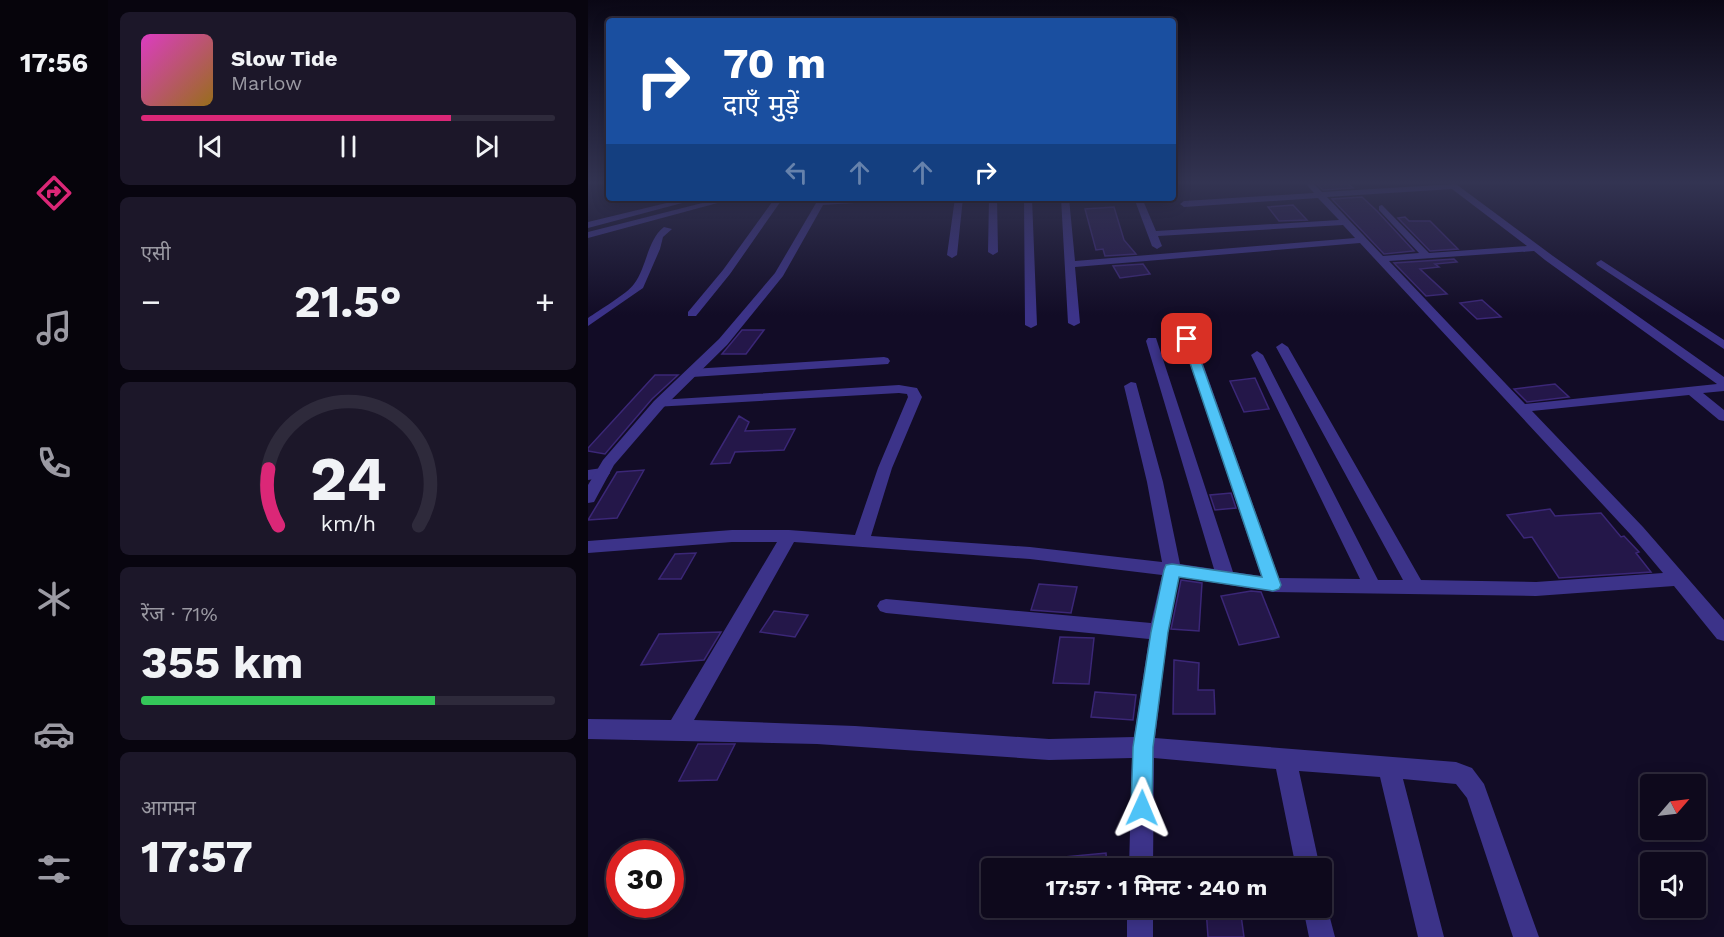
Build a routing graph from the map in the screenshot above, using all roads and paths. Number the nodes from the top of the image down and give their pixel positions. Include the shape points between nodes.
1 (616, 228) edge
2 (667, 228) dead end
3 (758, 228) edge
4 (806, 228) edge
5 (955, 228) edge
6 (993, 228) edge
7 (1029, 228) edge
8 (1068, 228) edge
9 (1150, 228) edge
10 (1253, 228) edge
11 (1351, 228) edge
12 (1400, 228) edge
13 (1509, 228) edge
14 (1152, 234) junction
15 (588, 235) edge
16 (1363, 240) junction
17 (1157, 246) dead end
18 (1536, 248) junction
19 (993, 252) dead end
20 (952, 255) dead end
21 (1426, 255) junction
22 (1380, 258) junction
23 (1601, 263) dead end
24 (1071, 264) junction
25 (692, 314) dead end
26 (1180, 316) dead end
27 (588, 323) edge
28 (1074, 323) dead end
29 (1031, 325) dead end
30 (1152, 341) dead end
31 (1724, 345) edge
32 (1282, 347) dead end
33 (1257, 355) dead end
34 (884, 361) dead end
35 (692, 373) junction
36 (1724, 385) edge
37 (1131, 387) dead end
38 (1693, 391) junction
39 (659, 404) junction
40 (1521, 408) junction
41 (1724, 417) edge
42 (595, 474) edge
43 (588, 498) edge
44 (789, 536) junction
45 (861, 542) junction
46 (588, 547) edge
47 (1172, 570) junction
48 (1226, 579) junction
49 (1679, 579) junction
50 (1273, 585) junction
51 (1372, 586) junction
52 (1416, 587) junction
53 (886, 606) dead end
54 (1159, 632) junction
55 (1724, 633) edge
56 (588, 729) edge
57 (678, 729) junction
58 (1143, 747) junction
59 (1286, 761) junction
60 (1389, 768) junction
61 (1141, 858) edge
62 (1306, 858) edge
63 (1140, 918) edge
64 (1318, 918) edge
65 (1140, 937) edge
66 (1322, 937) edge
67 (1431, 937) edge
68 (1526, 937) edge

1 - 15 street
2 - 27 street via 658,236 657,248 639,286
3 - 25 street
4 - 35 street via 779,274
5 - 20 street
6 - 19 street
7 - 29 street
8 - 24 street
9 - 14 street
10 - 14 street
11 - 16 street
12 - 21 street
13 - 18 street
14 - 17 street
16 - 22 street
16 - 24 street
18 - 21 street
18 - 36 street
21 - 22 street
22 - 40 street
23 - 31 street
24 - 28 street
26 - 50 street
30 - 48 street
32 - 52 street
33 - 51 street
34 - 35 street
35 - 39 street
36 - 38 street
37 - 47 street
38 - 40 street
38 - 41 street
39 - 42 street
39 - 45 street via 912,390 915,397 885,468
40 - 49 street
42 - 43 street
44 - 45 street
44 - 46 street via 732,536
44 - 57 street
45 - 47 street via 1030,554
47 - 48 street
47 - 54 street
48 - 50 street
49 - 52 street via 1536,589
49 - 55 street
50 - 51 street
51 - 52 street
53 - 54 street
54 - 58 street
56 - 57 street
57 - 58 street via 1098,752
58 - 59 street
58 - 61 street
59 - 60 street
59 - 62 street
60 - 67 street
60 - 68 street via 1456,773 1471,784
63 - 65 street
64 - 66 street

